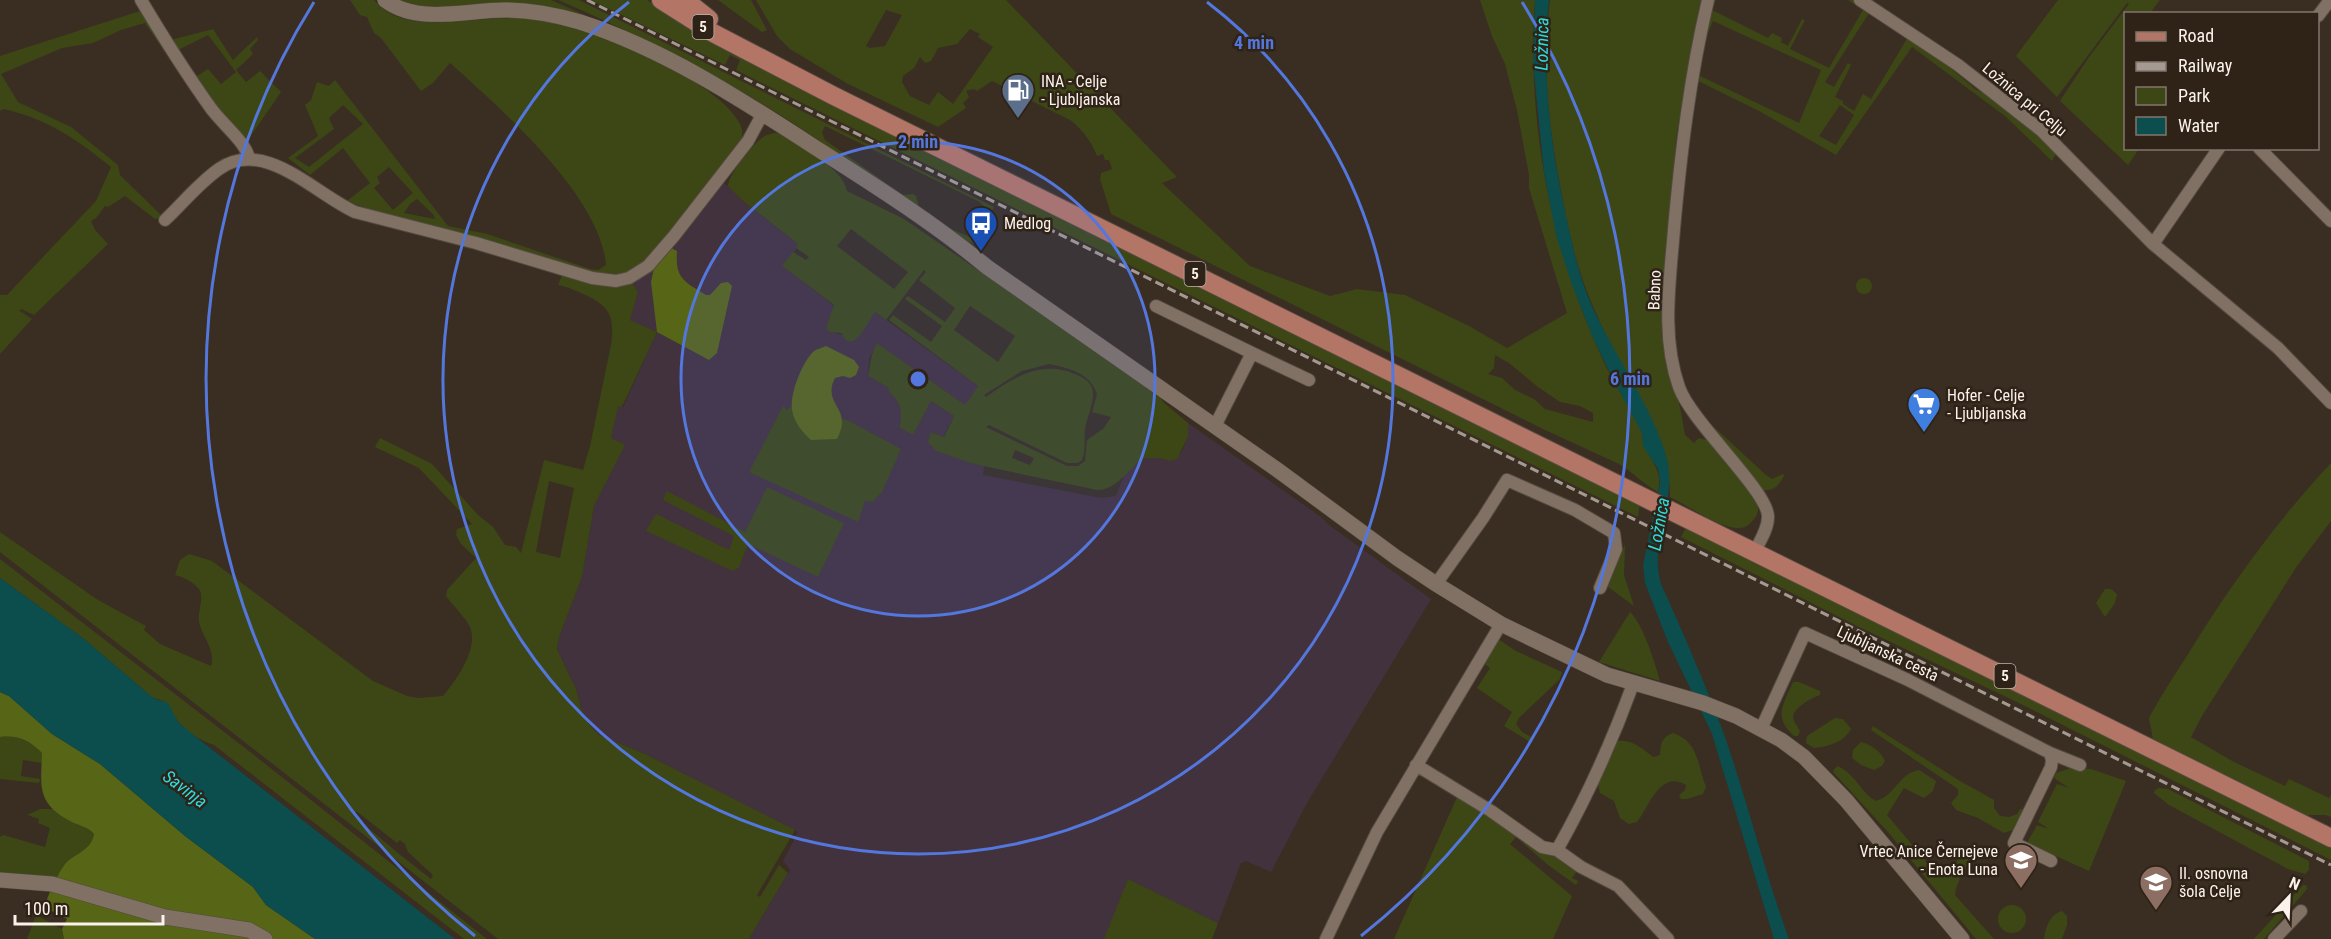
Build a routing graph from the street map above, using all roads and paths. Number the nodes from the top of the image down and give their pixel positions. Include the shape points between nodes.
1 (141, 0) edge
2 (385, 0) edge
3 (661, 0) edge
4 (685, 0) edge
5 (1708, 0) edge
6 (1860, 0) edge
7 (2330, 0) edge
8 (2319, 15) edge
9 (747, 51) junction
10 (763, 113) junction
11 (2218, 150) edge
12 (2261, 150) edge
13 (249, 158) junction
14 (165, 220) dead end
15 (2331, 221) edge
16 (2153, 244) junction
17 (1156, 306) dead end
18 (1252, 353) junction
19 (1309, 380) dead end
20 (2331, 403) edge
21 (1215, 426) junction
22 (1755, 551) junction
23 (1436, 584) junction
24 (1600, 588) dead end
25 (1501, 624) junction
26 (1633, 684) junction
27 (1761, 729) junction
28 (2049, 753) junction
29 (1416, 765) junction
30 (2080, 765) dead end
31 (2331, 838) edge
32 (1557, 850) junction
33 (2051, 861) dead end
34 (0, 880) edge
35 (2301, 911) dead end
36 (265, 939) edge
37 (1326, 939) edge
38 (1668, 939) edge
39 (1962, 939) edge
40 (2274, 939) edge

1 - 13 street via 172,54 222,124 245,147
2 - 10 street via 409,12 426,14 511,10 577,21 676,64
3 - 9 main road, 5
4 - 9 main road, 5
5 - 22 street, Babno via 1681,155 1669,295 1670,343 1679,388 1690,409 1766,508 1768,520
6 - 16 street, Ložnica pri Celju via 1958,65 2042,130
7 - 8 street
9 - 22 main road, 5
10 - 13 street via 743,149 662,251 639,273 616,281 592,278 355,212 276,165
10 - 21 street via 946,235
11 - 16 street
12 - 15 street
13 - 14 street via 218,169
16 - 20 street, Ložnica pri Celju via 2278,348
17 - 18 street
18 - 19 street
18 - 21 street
21 - 23 street
22 - 31 main road, 5
23 - 24 street via 1507,480 1575,510 1614,533 1616,549
23 - 25 street
25 - 26 street
25 - 29 street
26 - 27 street via 1736,716
26 - 32 street via 1582,806
27 - 28 street, Ljubljanska cesta via 1805,633 1908,680
27 - 39 street via 1820,772
28 - 30 street, Ljubljanska cesta
28 - 33 street via 2051,767 2014,843
29 - 32 street via 1542,847
29 - 37 street via 1377,832
32 - 38 street via 1618,886
34 - 36 street via 51,884 165,917 249,930
35 - 40 street

